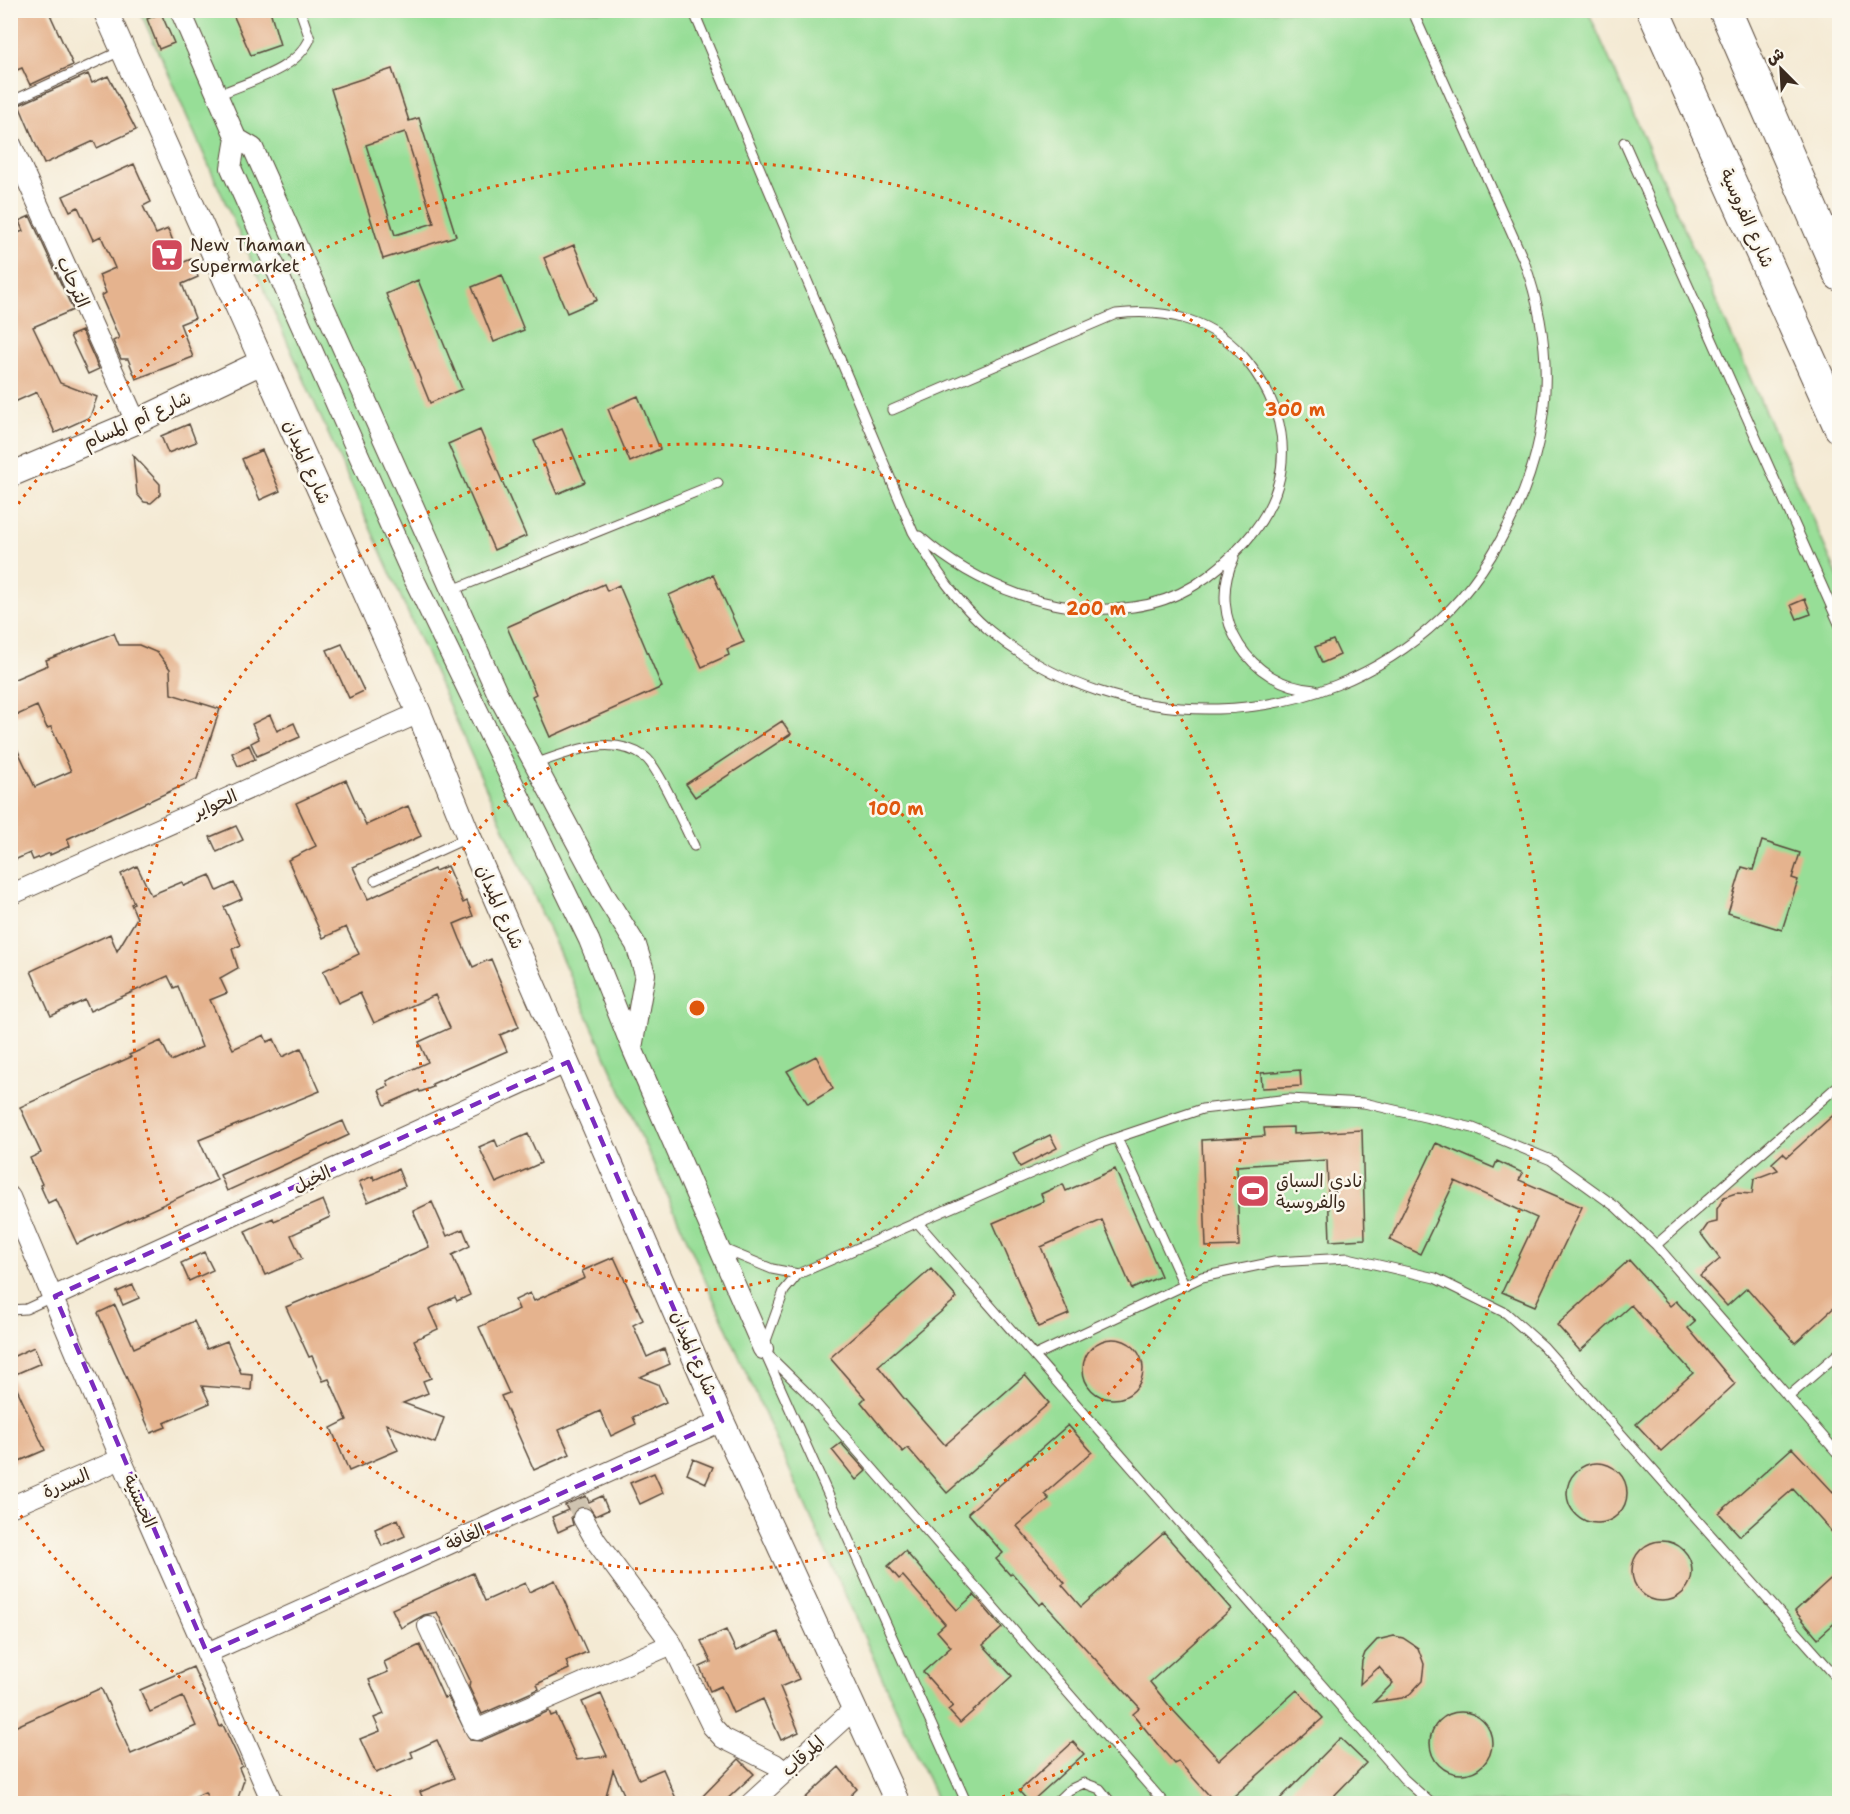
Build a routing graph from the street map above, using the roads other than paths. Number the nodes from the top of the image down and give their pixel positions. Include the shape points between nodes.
1 (105, 10) edge
2 (180, 10) edge
3 (300, 10) edge
4 (693, 10) edge
5 (1412, 10) edge
6 (1653, 10) edge
7 (1725, 10) edge
8 (123, 50) junction
9 (218, 95) junction
10 (10, 102) edge
11 (236, 138) junction
12 (10, 142) edge
13 (1624, 142) dead end
14 (1839, 275) edge
15 (262, 362) junction
16 (892, 410) dead end
17 (136, 422) junction
18 (1839, 427) edge
19 (10, 475) edge
20 (718, 483) dead end
21 (913, 532) junction
22 (1236, 554) junction
23 (450, 591) junction
24 (1839, 626) edge
25 (1321, 690) junction
26 (419, 713) junction
27 (535, 764) junction
28 (469, 837) junction
29 (694, 846) dead end
30 (375, 880) dead end
31 (10, 895) edge
32 (632, 1048) junction
33 (568, 1062) junction
34 (1839, 1084) edge
35 (1117, 1138) junction
36 (10, 1197) edge
37 (917, 1222) junction
38 (1656, 1245) junction
39 (717, 1246) junction
40 (798, 1274) junction
41 (1184, 1285) junction
42 (55, 1296) junction
43 (10, 1310) edge
44 (763, 1349) junction
45 (1839, 1352) edge
46 (1034, 1356) junction
47 (1788, 1397) junction
48 (723, 1421) junction
49 (1839, 1456) edge
50 (121, 1459) junction
51 (575, 1503) junction
52 (10, 1507) edge
53 (428, 1626) dead end
54 (672, 1644) junction
55 (207, 1653) junction
56 (1839, 1681) edge
57 (855, 1708) junction
58 (785, 1772) junction
59 (273, 1803) edge
60 (750, 1803) edge
61 (898, 1803) edge
62 (967, 1803) edge
63 (1054, 1803) edge
64 (1112, 1803) edge
65 (1165, 1803) edge
66 (1432, 1803) edge

1 - 8 street, شارع الميدان
2 - 9 street
3 - 9 lane via 310,39 303,53 292,62
4 - 21 lane
5 - 25 lane via 1534,289 1546,347 1545,407 1525,489 1477,578 1420,637 1373,668
6 - 18 highway, شارع الفروسية
7 - 14 highway
8 - 10 lane
8 - 15 street, شارع الميدان
9 - 11 street
11 - 23 street via 253,148
11 - 32 street via 231,168 414,579 568,895
12 - 17 street, الترحاب
13 - 24 lane
15 - 17 street, شارع أم المسام
15 - 26 street, شارع الميدان
16 - 22 lane via 1116,314 1169,314 1202,325 1232,344 1253,368 1280,431 1282,467 1273,502
17 - 19 street, شارع أم المسام
20 - 23 lane
21 - 22 lane via 951,561 992,584 1034,599 1095,609 1135,607 1172,597 1206,579
21 - 25 lane via 940,575 990,631 1040,665 1090,690 1146,705 1205,711 1264,706
22 - 25 lane via 1227,574 1224,595 1227,622 1239,645 1256,666 1279,681 1292,687
23 - 27 street
26 - 28 street, شارع الميدان
26 - 31 street, الحواير
27 - 29 lane via 579,748 619,746 647,757
27 - 32 street via 604,894 636,945 645,974
28 - 30 lane
28 - 33 street, شارع الميدان
32 - 39 street
33 - 42 street, الخيل
33 - 48 street, شارع الميدان
34 - 38 lane
35 - 37 lane
35 - 38 lane via 1202,1109 1289,1099 1364,1103 1473,1128 1551,1160 1616,1207
35 - 41 lane
36 - 42 street, الحسنية
37 - 40 lane
37 - 46 lane
38 - 47 lane
39 - 40 lane via 772,1269
39 - 44 street
40 - 44 lane via 784,1291
41 - 46 lane
41 - 56 lane via 1202,1277 1274,1262 1348,1258 1435,1278 1506,1313 1543,1346
42 - 43 lane via 26,1309
42 - 50 street, الحسنية
44 - 62 lane
44 - 65 lane via 805,1391
45 - 47 lane
46 - 66 lane via 1404,1779
47 - 49 lane
48 - 51 street, الغافة
48 - 57 street, شارع الميدان
50 - 52 street, السدرة
50 - 55 street, الحسنية
51 - 54 street via 596,1541
51 - 55 street, الغافة
53 - 54 street via 476,1730
54 - 58 street via 712,1726 723,1738
55 - 59 street, الحسنية
57 - 58 street, المرقاب
57 - 61 street, شارع الميدان
58 - 60 street, المرقاب
63 - 64 lane via 1084,1783 1100,1789

